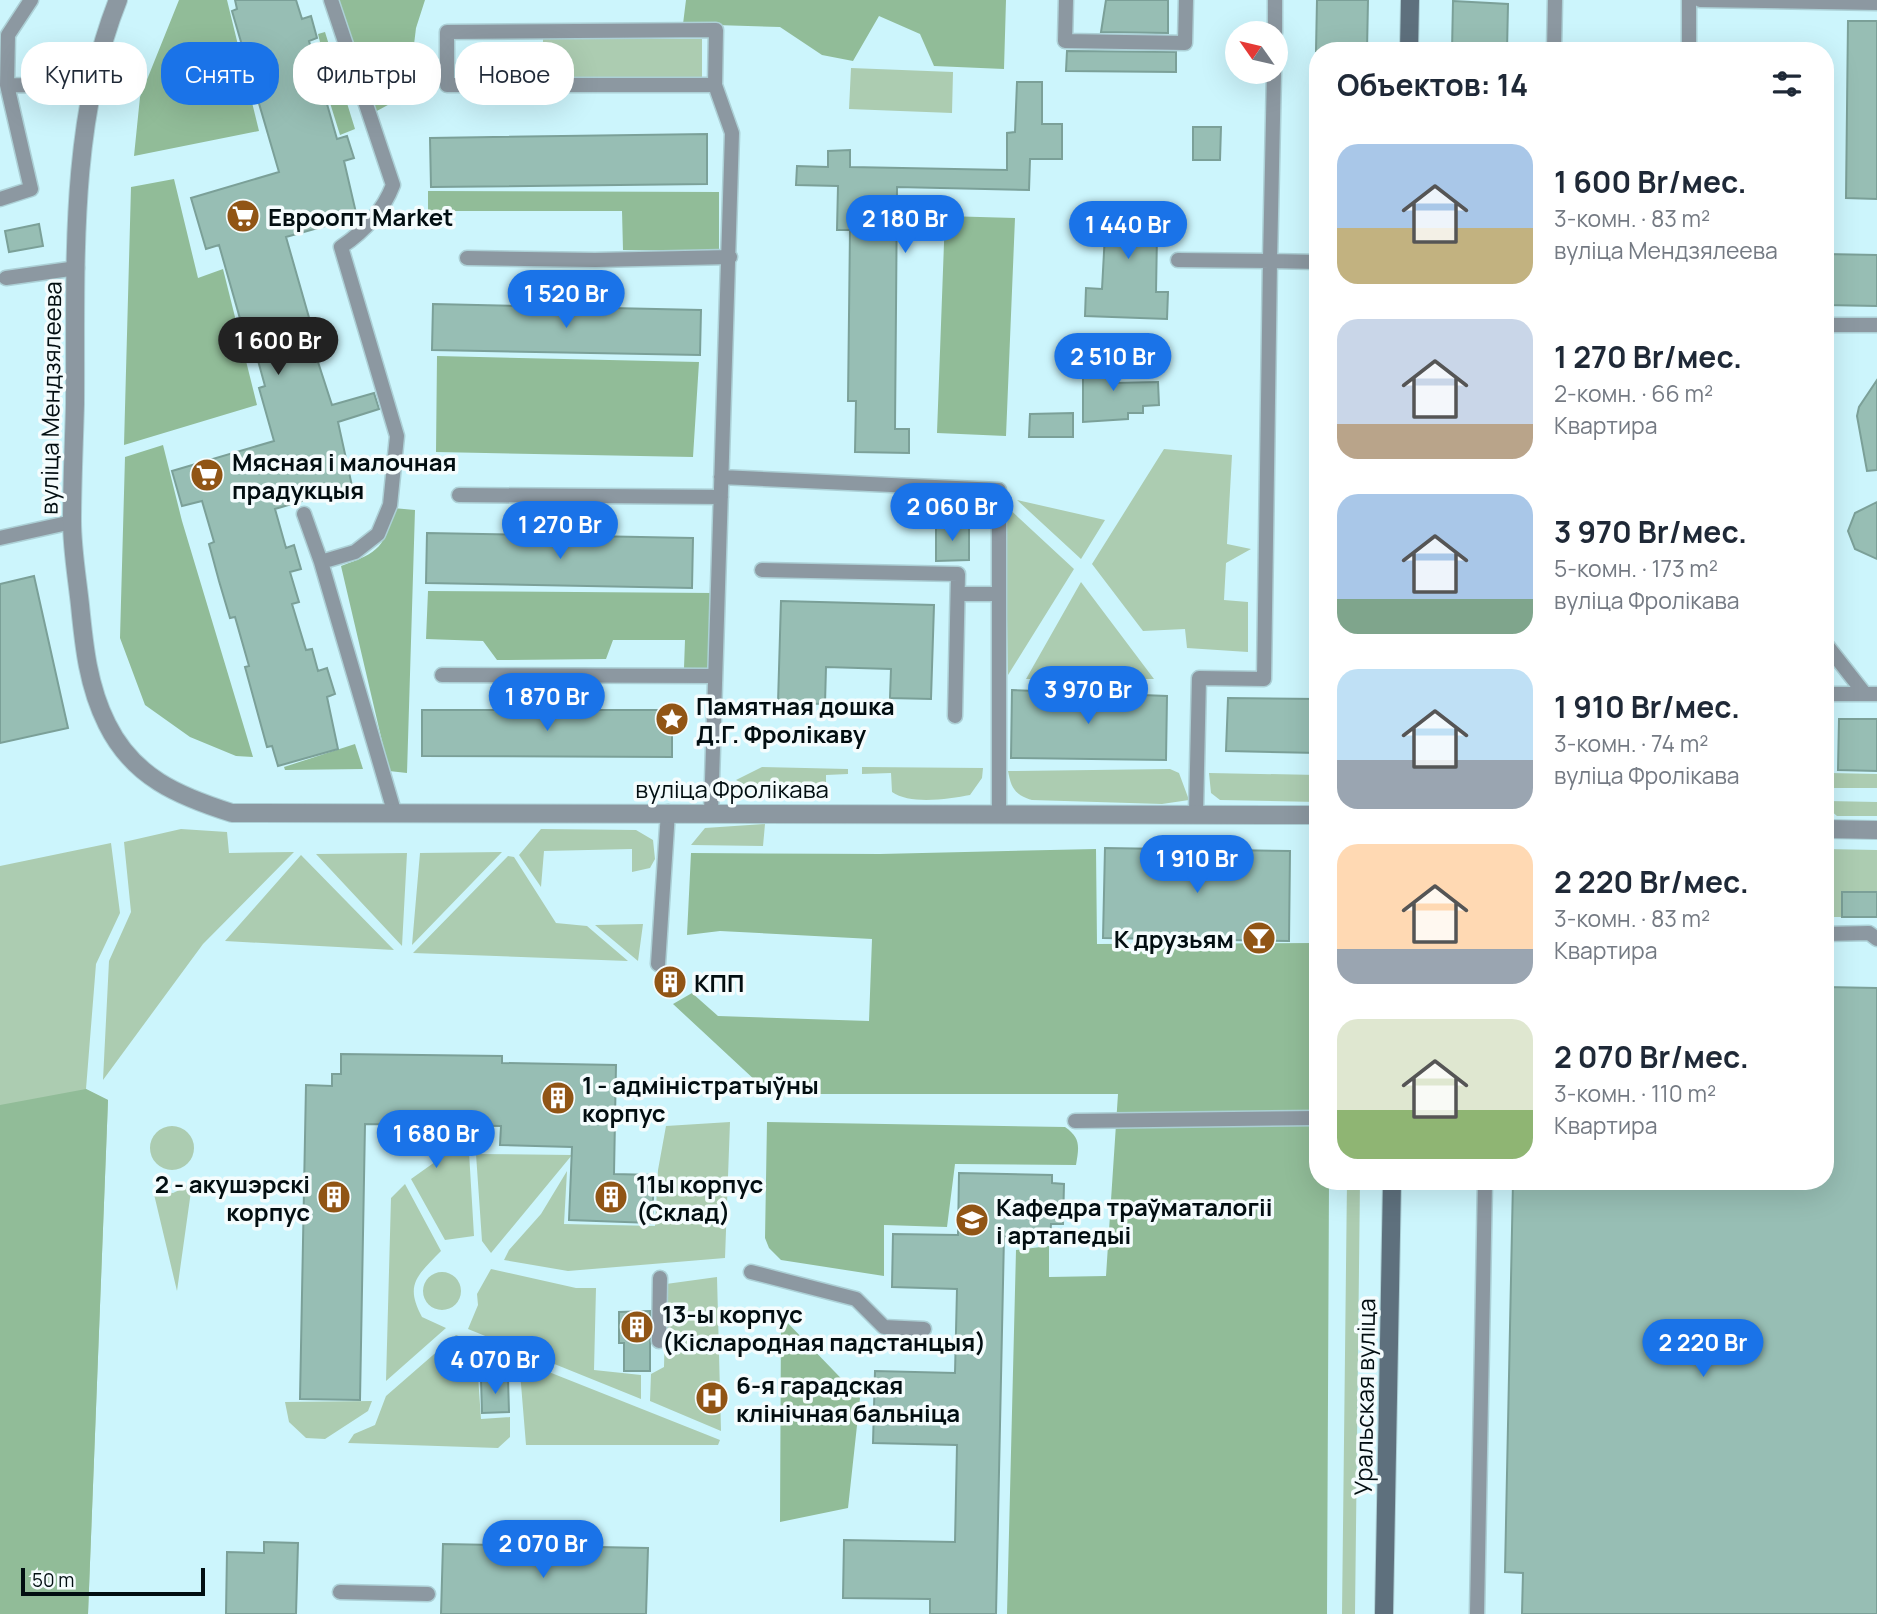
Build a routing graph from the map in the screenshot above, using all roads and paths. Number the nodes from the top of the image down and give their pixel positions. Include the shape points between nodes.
1 (31, 0) edge
2 (118, 0) edge
3 (331, 0) edge
4 (1066, 0) edge
5 (1186, 0) edge
6 (1275, 0) edge
7 (1410, 0) edge
8 (1555, 0) edge
9 (1689, 0) edge
10 (1700, 0) edge
11 (1877, 3) edge
12 (1275, 21) edge
13 (102, 42) edge
14 (1409, 42) edge
15 (1554, 42) edge
16 (1689, 42) edge
17 (1274, 84) edge
18 (7, 85) junction
19 (21, 85) edge
20 (715, 85) junction
21 (90, 105) edge
22 (0, 199) edge
23 (730, 257) junction
24 (467, 258) dead end
25 (1178, 260) dead end
26 (1270, 261) junction
27 (1309, 262) edge
28 (77, 268) junction
29 (6, 278) dead end
30 (1834, 324) edge
31 (1877, 324) edge
32 (721, 477) junction
33 (459, 495) dead end
34 (721, 497) junction
35 (304, 514) dead end
36 (72, 522) junction
37 (0, 538) edge
38 (321, 562) junction
39 (762, 570) dead end
40 (958, 594) junction
41 (999, 594) junction
42 (1834, 653) edge
43 (442, 675) dead end
44 (715, 676) junction
45 (1834, 694) edge
46 (1871, 694) edge
47 (955, 716) dead end
48 (153, 781) joint
49 (394, 811) junction
50 (668, 812) junction
51 (712, 813) junction
52 (999, 813) junction
53 (1196, 813) junction
54 (1309, 815) edge
55 (1834, 829) edge
56 (1877, 830) edge
57 (1834, 934) edge
58 (1877, 939) edge
59 (658, 964) dead end
60 (1309, 1118) edge
61 (1075, 1121) dead end
62 (1392, 1190) edge
63 (1485, 1190) edge
64 (751, 1272) dead end
65 (660, 1278) dead end
66 (924, 1329) dead end
67 (659, 1341) dead end
68 (340, 1592) dead end
69 (428, 1594) dead end
70 (1384, 1614) edge
71 (1477, 1614) edge

1 - 18 lane via 8,35
2 - 13 street, вуліца Мендзялеева
3 - 38 lane via 393,185 376,216 341,247 397,436 390,505 378,534 355,552
4 - 5 lane via 1065,41 1185,43
6 - 12 lane
7 - 14 street
8 - 15 lane
9 - 16 lane
10 - 11 lane
17 - 26 lane
18 - 19 lane
18 - 22 lane via 31,189
20 - 20 lane via 716,30 447,32 447,85
20 - 23 lane via 732,133
21 - 28 street, вуліца Мендзялеева
23 - 24 lane
23 - 32 lane
25 - 26 lane
26 - 27 lane
26 - 53 lane via 1264,679 1199,678
28 - 29 lane
28 - 36 street, вуліца Мендзялеева
30 - 31 lane
32 - 34 lane
32 - 41 lane via 999,490
33 - 34 lane
34 - 44 lane
35 - 38 lane
36 - 37 lane
36 - 48 street, вуліца Мендзялеева via 92,687 124,750
38 - 49 lane
39 - 40 lane via 958,574
40 - 41 lane
40 - 47 lane
41 - 52 lane
42 - 46 lane
43 - 44 lane
44 - 51 lane
45 - 46 lane
48 - 49 street, вуліца Фролікава via 189,800 232,813
49 - 50 street, вуліца Фролікава
50 - 51 street, вуліца Фролікава
50 - 59 lane
51 - 52 street, вуліца Фролікава
52 - 53 street, вуліца Фролікава
53 - 54 street, вуліца Фролікава
55 - 56 street
57 - 58 lane via 1869,933
60 - 61 lane
62 - 70 street, Уральская вуліца
63 - 71 lane
64 - 66 lane via 856,1299 884,1327
65 - 67 lane
68 - 69 lane

